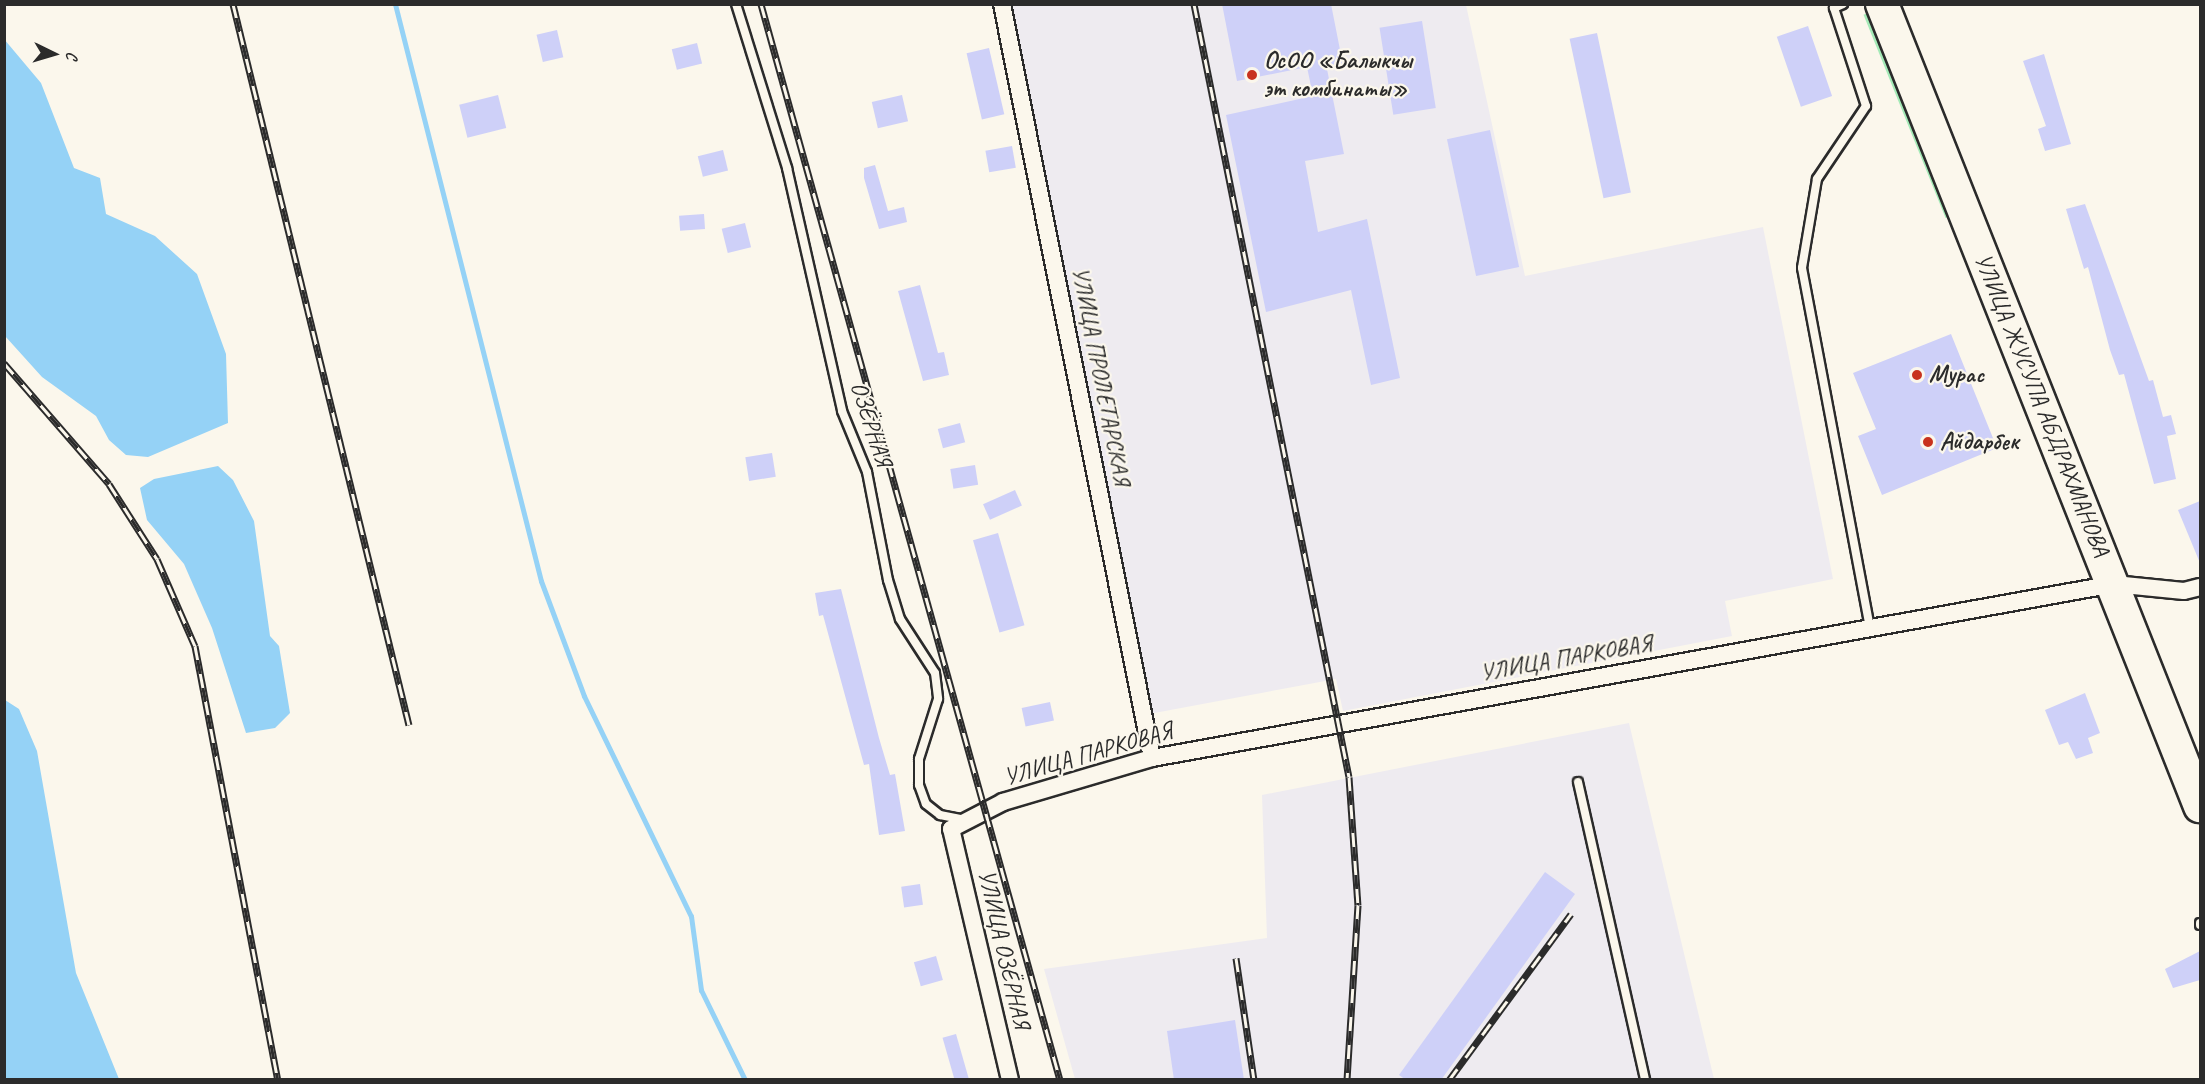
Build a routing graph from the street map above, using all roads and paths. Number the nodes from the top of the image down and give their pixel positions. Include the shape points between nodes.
1 (736, 4) edge
2 (1002, 4) edge
3 (1843, 4) edge
4 (1882, 4) edge
5 (2114, 584) junction
6 (2200, 587) edge
7 (1870, 628) junction
8 (1152, 758) junction
9 (1578, 782) dead end
10 (2200, 806) edge
11 (968, 820) junction
12 (951, 829) joint
13 (1010, 1080) edge
14 (1645, 1080) edge

1 - 11 lane, ОЗЁРНАЯ via 787,168 842,411 867,472 888,580 900,619 935,673 938,699 919,759 919,785 926,804 939,815
2 - 8 street, УЛИЦА ПРОЛЕТАРСКАЯ
3 - 7 lane via 1834,8 1866,106 1817,179 1802,268
4 - 5 highway, УЛИЦА ЖУСУПА АБДРАХМАНОВА
5 - 6 street, УЛИЦА ПАРКОВАЯ via 2184,591
5 - 7 street, УЛИЦА ПАРКОВАЯ
5 - 10 highway, УЛИЦА ЖУСУПА АБДРАХМАНОВА
7 - 8 street, УЛИЦА ПАРКОВАЯ
8 - 11 street, УЛИЦА ПАРКОВАЯ via 1003,802
9 - 14 lane
11 - 12 street, УЛИЦА ПАРКОВАЯ
12 - 13 street, УЛИЦА ОЗЁРНАЯ

